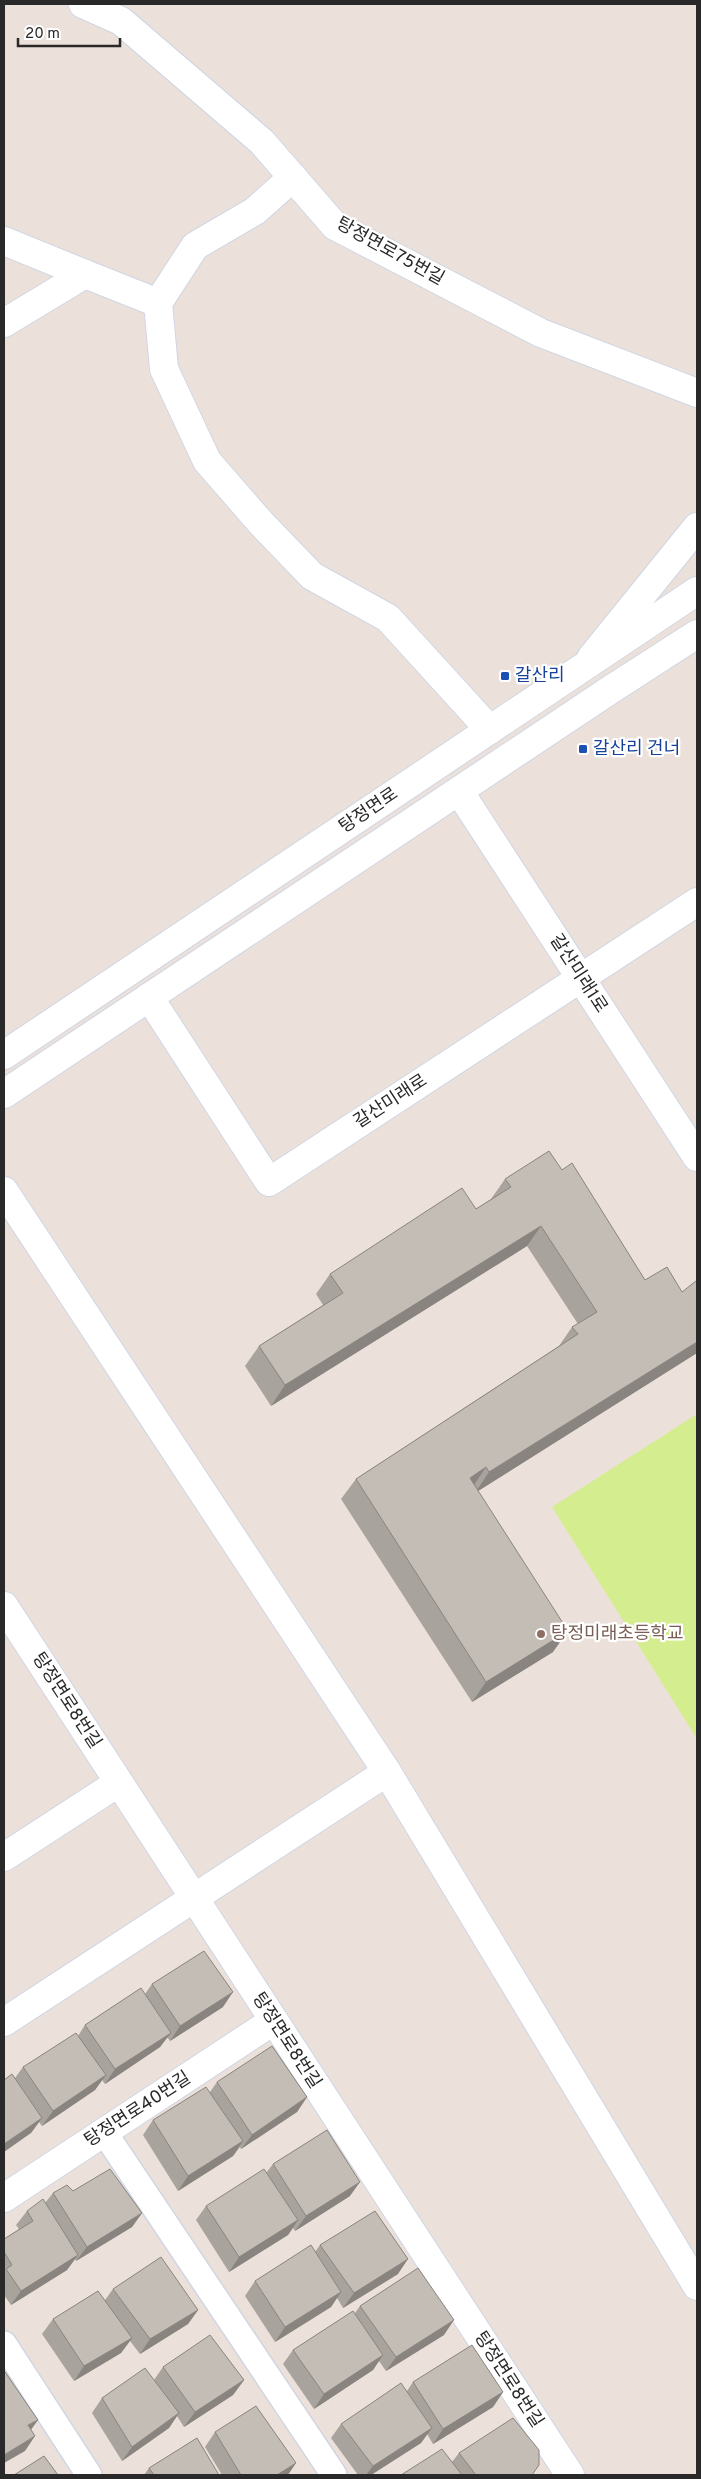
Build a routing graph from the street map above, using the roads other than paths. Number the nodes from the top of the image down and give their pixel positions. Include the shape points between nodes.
1 (83, 4) edge
2 (293, 177) junction
3 (4, 241) edge
4 (85, 274) junction
5 (158, 303) junction
6 (4, 323) edge
7 (697, 393) edge
8 (697, 528) edge
9 (697, 591) edge
10 (697, 634) edge
11 (576, 673) junction
12 (490, 730) junction
13 (459, 791) junction
14 (697, 902) edge
15 (581, 978) junction
16 (148, 998) junction
17 (4, 1055) edge
18 (4, 1094) edge
19 (697, 1157) edge
20 (4, 1191) edge
21 (4, 1606) edge
22 (387, 1772) junction
23 (118, 1783) junction
24 (4, 1856) edge
25 (193, 1898) junction
26 (272, 2021) junction
27 (4, 2022) edge
28 (104, 2132) junction
29 (4, 2198) edge
30 (697, 2286) edge
31 (4, 2344) edge
32 (89, 2475) edge
33 (334, 2475) edge
34 (570, 2475) edge

1 - 2 street, 탕정면로75번길 via 121,21 262,142
2 - 5 street via 255,211 194,246
2 - 7 street, 탕정면로75번길 via 335,226 541,333
3 - 4 street
4 - 5 street
4 - 6 street
5 - 12 street via 164,369 207,461 260,523 312,576 388,618
8 - 11 street, 탕정면로
9 - 11 street
10 - 13 street, 탕정면로
11 - 12 street, 탕정면로
12 - 17 street, 탕정면로
13 - 15 street, 갈산미래1로
13 - 16 street, 탕정면로
14 - 15 street, 갈산미래로
15 - 16 street, 갈산미래로 via 269,1182
15 - 19 street, 갈산미래1로
16 - 18 street, 탕정면로
20 - 22 street
21 - 23 street, 탕정면로8번길
22 - 25 street
22 - 30 street
23 - 24 street
23 - 25 street, 탕정면로8번길
25 - 26 street, 탕정면로8번길
25 - 27 street
26 - 28 street, 탕정면로40번길
26 - 34 street, 탕정면로8번길
28 - 29 street, 탕정면로40번길
28 - 33 street
31 - 32 street

